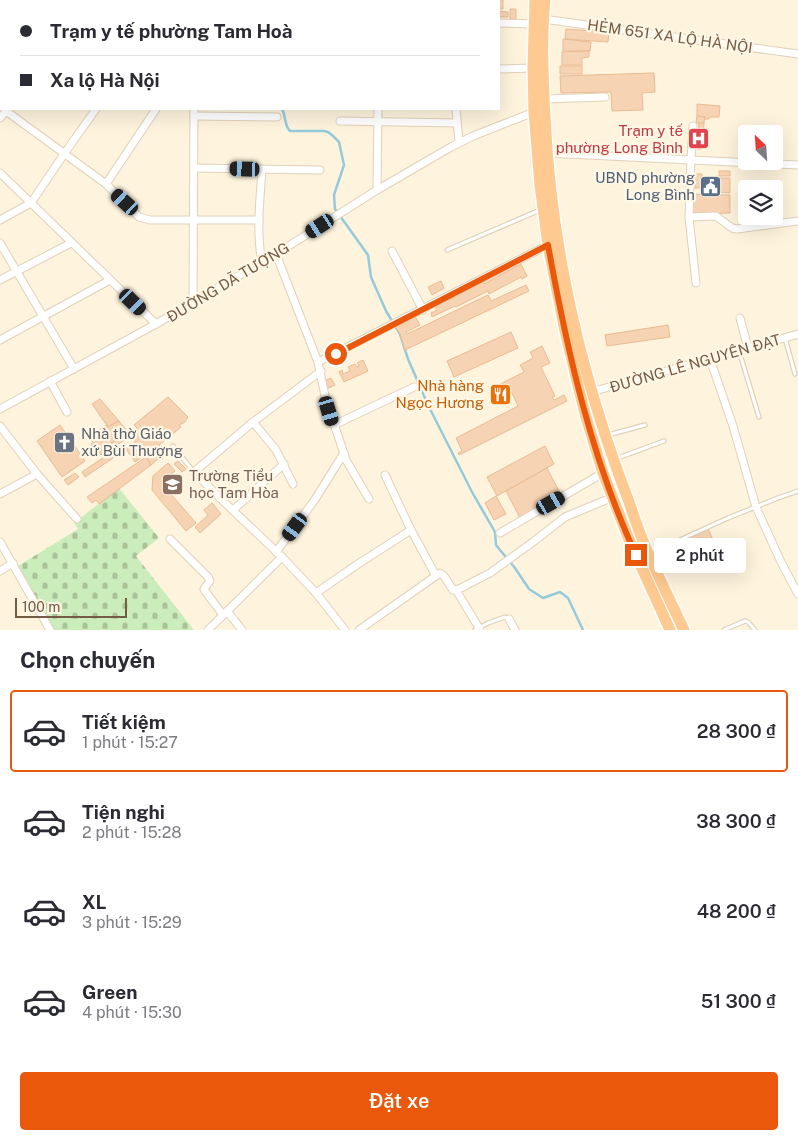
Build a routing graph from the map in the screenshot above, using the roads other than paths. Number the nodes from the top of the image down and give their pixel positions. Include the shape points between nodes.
1 (539, 8) edge
2 (500, 23) edge
3 (798, 54) edge
4 (533, 68) junction
5 (500, 69) edge
6 (605, 97) dead end
7 (544, 99) junction
8 (7, 110) edge
9 (95, 110) edge
10 (155, 110) edge
11 (378, 110) edge
12 (456, 110) edge
13 (534, 112) junction
14 (194, 113) edge
15 (277, 117) dead end
16 (0, 118) edge
17 (340, 121) dead end
18 (378, 122) junction
19 (457, 123) junction
20 (693, 126) dead end
21 (459, 142) junction
22 (546, 153) junction
23 (64, 154) junction
24 (691, 159) junction
25 (798, 165) edge
26 (194, 168) junction
27 (262, 170) junction
28 (320, 170) dead end
29 (0, 173) edge
30 (106, 184) junction
31 (377, 190) junction
32 (30, 203) junction
33 (543, 209) junction
34 (689, 217) junction
35 (194, 219) junction
36 (0, 220) edge
37 (259, 220) junction
38 (798, 221) edge
39 (0, 242) edge
40 (72, 243) junction
41 (548, 245) junction
42 (446, 250) dead end
43 (392, 251) dead end
44 (276, 254) junction
45 (262, 262) junction
46 (17, 272) junction
47 (0, 280) edge
48 (110, 280) junction
49 (696, 283) dead end
50 (193, 302) junction
51 (423, 310) junction
52 (43, 317) junction
53 (740, 318) dead end
54 (156, 324) junction
55 (798, 334) edge
56 (785, 338) junction
57 (0, 340) edge
58 (748, 348) junction
59 (738, 351) junction
60 (710, 359) junction
61 (318, 362) junction
62 (74, 369) junction
63 (321, 371) junction
64 (795, 374) dead end
65 (50, 381) junction
66 (414, 387) dead end
67 (585, 391) junction
68 (0, 409) edge
69 (68, 412) dead end
70 (758, 417) dead end
71 (253, 422) junction
72 (334, 425) junction
73 (645, 425) dead end
74 (0, 426) edge
75 (605, 436) junction
76 (664, 441) dead end
77 (173, 446) dead end
78 (344, 453) junction
79 (612, 460) junction
80 (284, 464) junction
81 (194, 472) junction
82 (37, 474) junction
83 (603, 474) junction
84 (386, 475) dead end
85 (293, 484) dead end
86 (798, 491) edge
87 (0, 494) edge
88 (612, 497) junction
89 (370, 499) dead end
90 (756, 507) junction
91 (233, 510) junction
92 (77, 519) dead end
93 (411, 530) junction
94 (500, 533) dead end
95 (170, 539) dead end
96 (0, 542) edge
97 (648, 554) junction
98 (279, 555) junction
99 (12, 564) junction
100 (0, 571) edge
101 (436, 576) junction
102 (456, 590) junction
103 (316, 593) junction
104 (798, 594) edge
105 (225, 613) junction
106 (509, 619) joint
107 (477, 629) edge
108 (50, 630) edge
109 (208, 630) edge
110 (242, 630) edge
111 (345, 630) edge
112 (359, 630) edge
113 (515, 630) edge
114 (670, 630) edge
115 (684, 630) edge
116 (724, 630) edge
117 (756, 630) edge

1 - 2 street, HẺM 651 XA LỘ HÀ NỘI
1 - 3 street, HẺM 651 XA LỘ HÀ NỘI
1 - 4 highway
1 - 7 highway
4 - 5 street
4 - 13 highway
6 - 7 street
7 - 22 highway
8 - 16 street
8 - 23 street
9 - 23 street
10 - 30 street
11 - 18 street
12 - 19 street
13 - 21 street, ĐƯỜNG DÃ TƯỢNG
13 - 33 highway
14 - 15 street
14 - 26 street
17 - 18 street
18 - 19 street
18 - 31 street
19 - 21 street
20 - 24 street
21 - 31 street, ĐƯỜNG DÃ TƯỢNG
22 - 24 street
22 - 67 highway via 559,251
23 - 30 street
23 - 32 street
24 - 25 street
24 - 34 street
26 - 27 street
26 - 35 street
27 - 28 street
27 - 37 street
29 - 32 street
30 - 35 street via 144,219
31 - 44 street, ĐƯỜNG DÃ TƯỢNG
32 - 36 street
32 - 40 street
33 - 41 highway
33 - 42 lane
34 - 38 street via 716,216 737,229
34 - 49 street
35 - 37 street
35 - 50 street
37 - 45 street via 258,243
39 - 46 street
40 - 46 street
40 - 48 street
41 - 51 street
41 - 67 highway via 565,331
43 - 51 street
44 - 45 street, ĐƯỜNG DÃ TƯỢNG
44 - 61 street
45 - 50 street, ĐƯỜNG DÃ TƯỢNG
46 - 47 street
46 - 52 street
48 - 52 street
48 - 54 street
50 - 54 street, ĐƯỜNG DÃ TƯỢNG
51 - 61 street
52 - 57 street
52 - 62 street
53 - 58 street
54 - 62 street, ĐƯỜNG DÃ TƯỢNG
55 - 56 street, ĐƯỜNG LÊ NGUYÊN ĐẠT
56 - 58 street, ĐƯỜNG LÊ NGUYÊN ĐẠT
56 - 64 lane
58 - 59 street, ĐƯỜNG LÊ NGUYÊN ĐẠT
59 - 60 street, ĐƯỜNG LÊ NGUYÊN ĐẠT
59 - 70 lane
60 - 67 street, ĐƯỜNG LÊ NGUYÊN ĐẠT
60 - 90 street
61 - 63 street
62 - 65 street, ĐƯỜNG DÃ TƯỢNG
63 - 71 street
63 - 72 street
65 - 68 street, ĐƯỜNG DÃ TƯỢNG
65 - 69 street
66 - 72 street
67 - 75 highway
67 - 83 highway
71 - 80 street
71 - 81 street
72 - 78 street
73 - 75 lane
74 - 82 street
75 - 79 highway
76 - 79 lane
77 - 81 lane
78 - 89 street
78 - 98 street
79 - 97 highway
80 - 85 street
80 - 91 street
81 - 91 street
82 - 87 street
82 - 92 street
83 - 88 highway
83 - 94 street
84 - 93 street
86 - 90 lane
88 - 102 street via 565,517 490,573
88 - 114 highway
90 - 97 lane
90 - 104 street
91 - 98 street
93 - 101 street
93 - 103 street
95 - 105 street via 208,577 210,581 204,589
96 - 99 street
97 - 115 highway
98 - 103 street
98 - 105 street
99 - 100 street
99 - 108 street
101 - 102 street via 442,574
101 - 112 street
102 - 107 street
103 - 111 street
105 - 109 street
105 - 110 street
106 - 107 lane via 497,619
106 - 113 street
116 - 117 lane via 745,621

